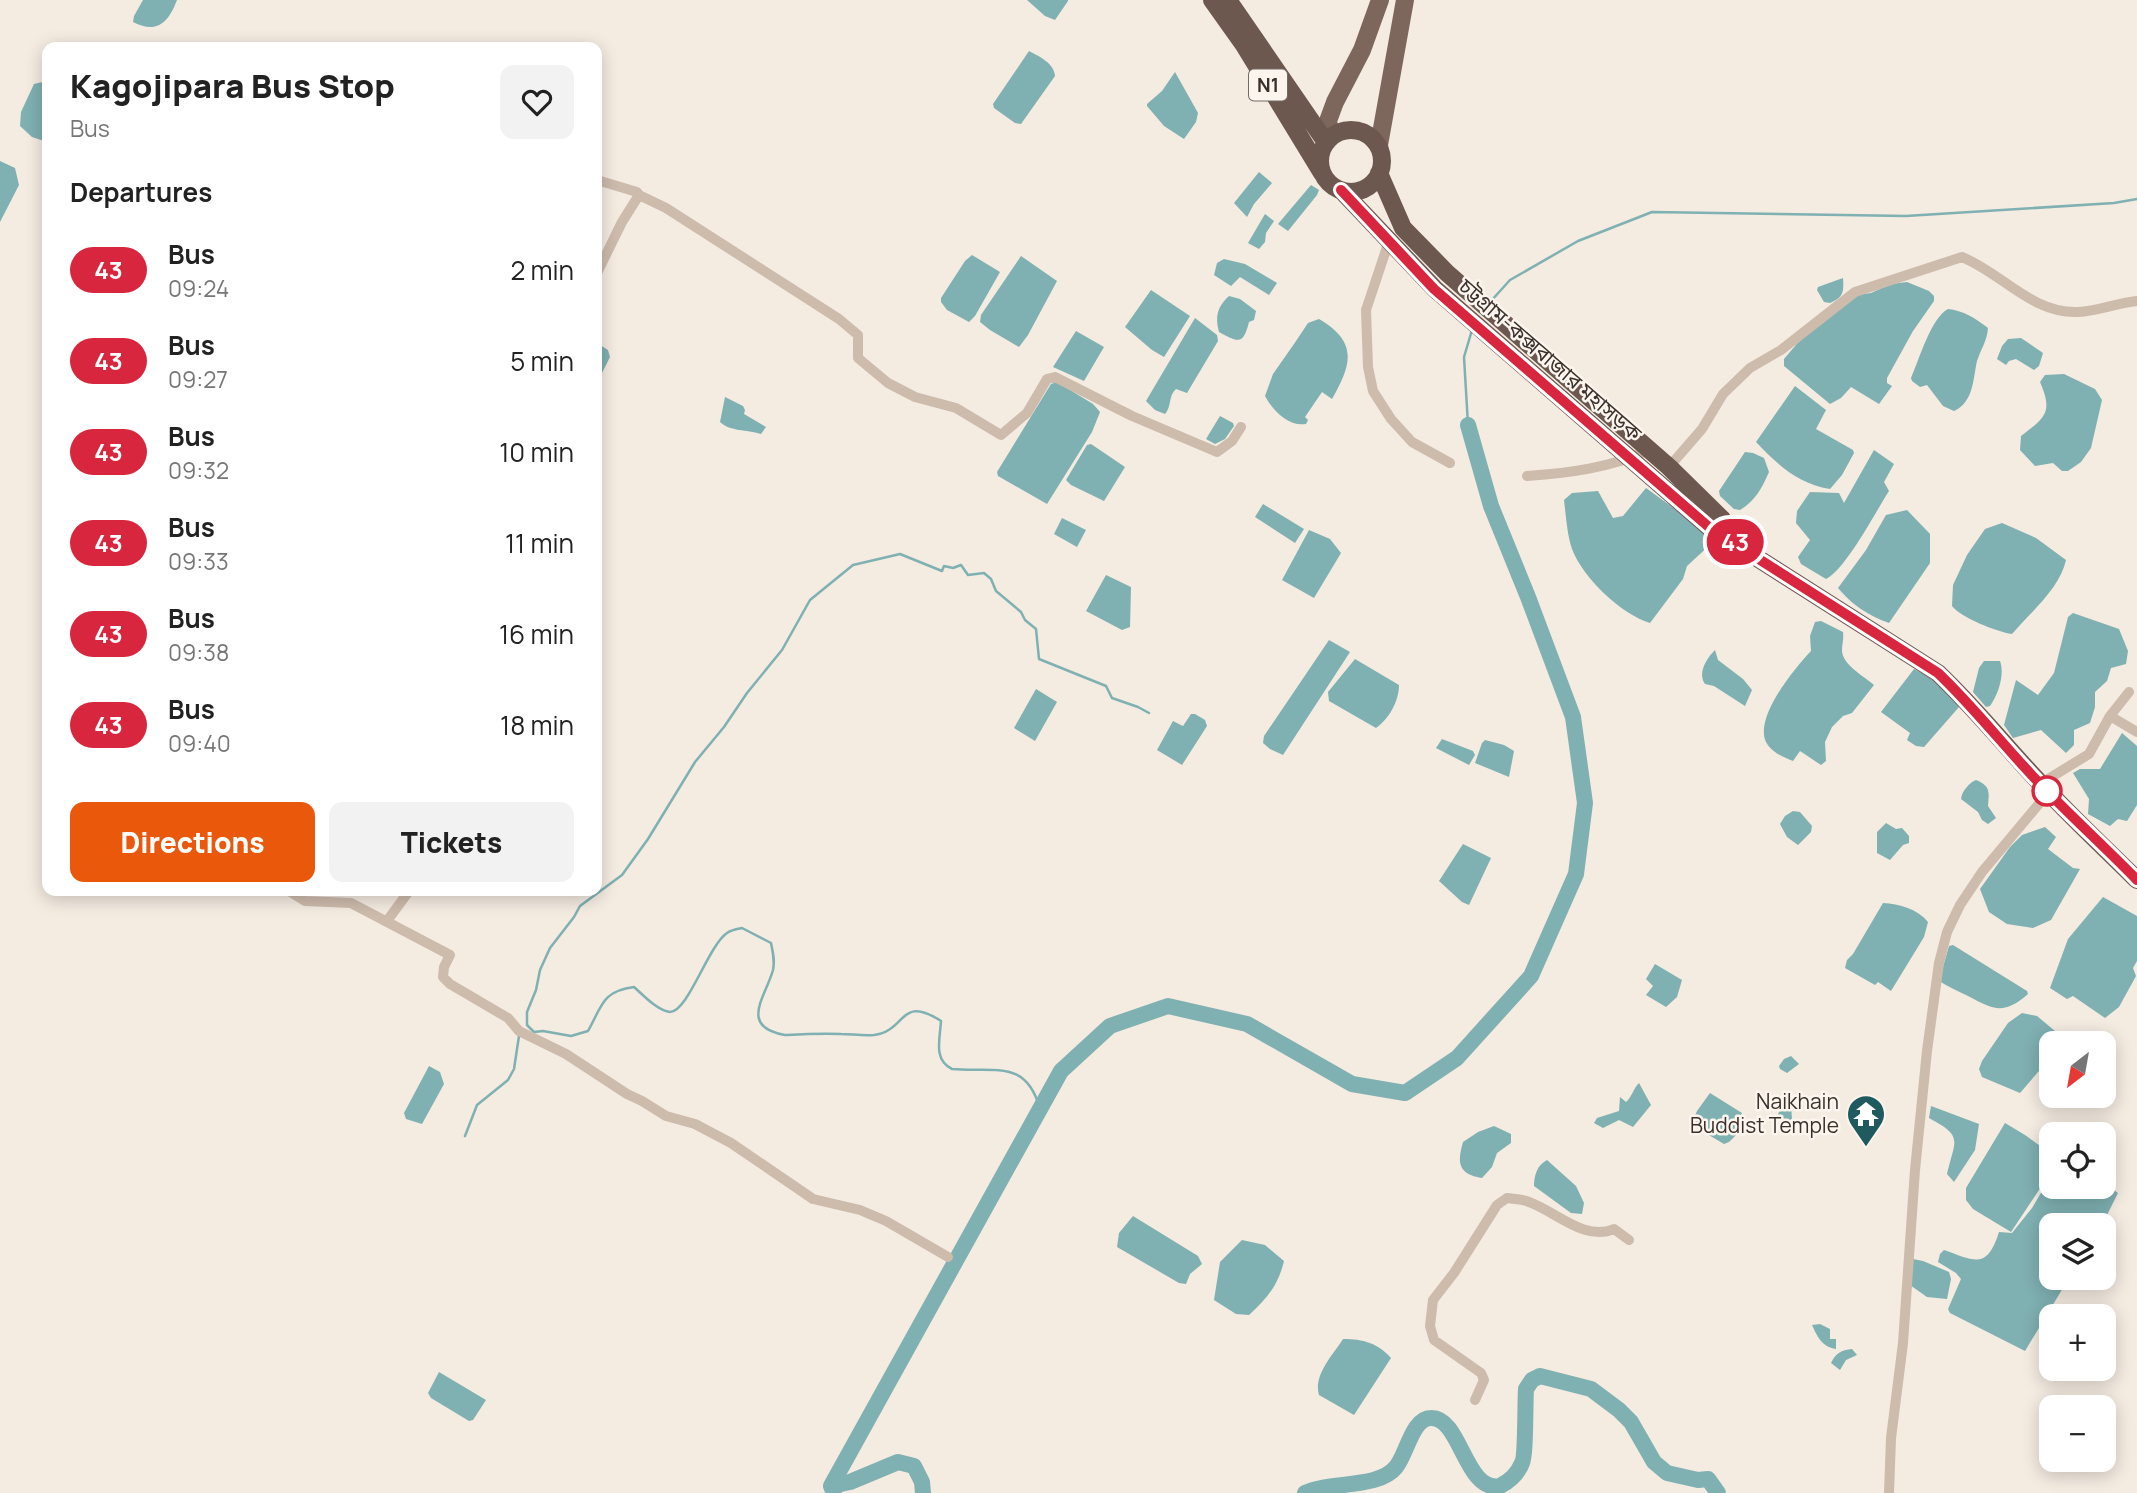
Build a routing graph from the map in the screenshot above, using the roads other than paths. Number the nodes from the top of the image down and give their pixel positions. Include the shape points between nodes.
1 (1212, 0) edge
2 (1228, 0) edge
3 (1380, 0) edge
4 (1405, 0) edge
5 (1328, 139) junction
6 (1379, 145) junction
7 (1322, 173) junction
8 (1379, 173) junction
9 (602, 182) edge
10 (1341, 190) junction
11 (639, 195) junction
12 (1389, 240) junction
13 (602, 262) edge
14 (2137, 301) edge
15 (1241, 427) dead end
16 (1649, 450) junction
17 (1629, 460) junction
18 (1450, 463) dead end
19 (1669, 467) junction
20 (1527, 476) dead end
21 (1742, 547) junction
22 (2129, 692) dead end
23 (2110, 716) junction
24 (2137, 732) edge
25 (2044, 788) junction
26 (2137, 880) edge
27 (297, 896) edge
28 (405, 896) edge
29 (387, 921) junction
30 (1629, 1240) dead end
31 (948, 1257) dead end
32 (1475, 1401) dead end
33 (1889, 1493) edge

1 - 7 highway, N1
2 - 5 highway, N1
3 - 5 main road via 1362,50 1335,102
4 - 6 main road
5 - 6 highway via 1355,130
5 - 7 highway via 1320,155
6 - 8 highway, N1
7 - 10 highway, N1
8 - 10 highway via 1367,187
8 - 16 highway, চট্টগ্রাম-কক্সবাজার মহাসড়ক / N1 via 1403,228 1447,273
9 - 11 street
10 - 12 highway, চট্টগ্রাম-কক্সবাজার মহাসড়ক / N1
11 - 13 street
11 - 15 street via 838,319 858,335 859,358 888,383 915,397 956,408 1001,435 1027,413 1047,379 1055,377 1217,452
12 - 17 highway, চট্টগ্রাম-কক্সবাজার মহাসড়ক / N1 via 1434,289
12 - 18 street via 1366,310 1373,391 1412,442
14 - 19 street via 2079,312 2061,310 2040,304 1962,257 1855,292 1781,350 1750,368 1723,394 1702,429
16 - 17 street
16 - 19 highway, চট্টগ্রাম-কক্সবাজার মহাসড়ক / N1
17 - 20 street
17 - 21 highway, চট্টগ্রাম-কক্সবাজার মহাসড়ক / N1 via 1710,528
19 - 21 highway, চট্টগ্রাম-কক্সবাজার মহাসড়ক / N1 via 1722,519
21 - 25 highway, চট্টগ্রাম-কক্সবাজার মহাসড়ক / N1 via 1938,673
22 - 23 street
23 - 24 street
23 - 25 street via 2090,754
25 - 26 highway, চট্টগ্রাম-কক্সবাজার মহাসড়ক / N1
25 - 33 street via 1960,905 1939,963 1915,1170
27 - 29 street via 305,901 351,903
28 - 29 street
29 - 31 street via 450,955 443,977 508,1018 519,1031 566,1054 666,1116 695,1124 731,1143 813,1199 886,1221
30 - 32 street via 1614,1229 1585,1229 1529,1201 1507,1198 1497,1205 1433,1300 1430,1326 1434,1340 1480,1373 1483,1380

